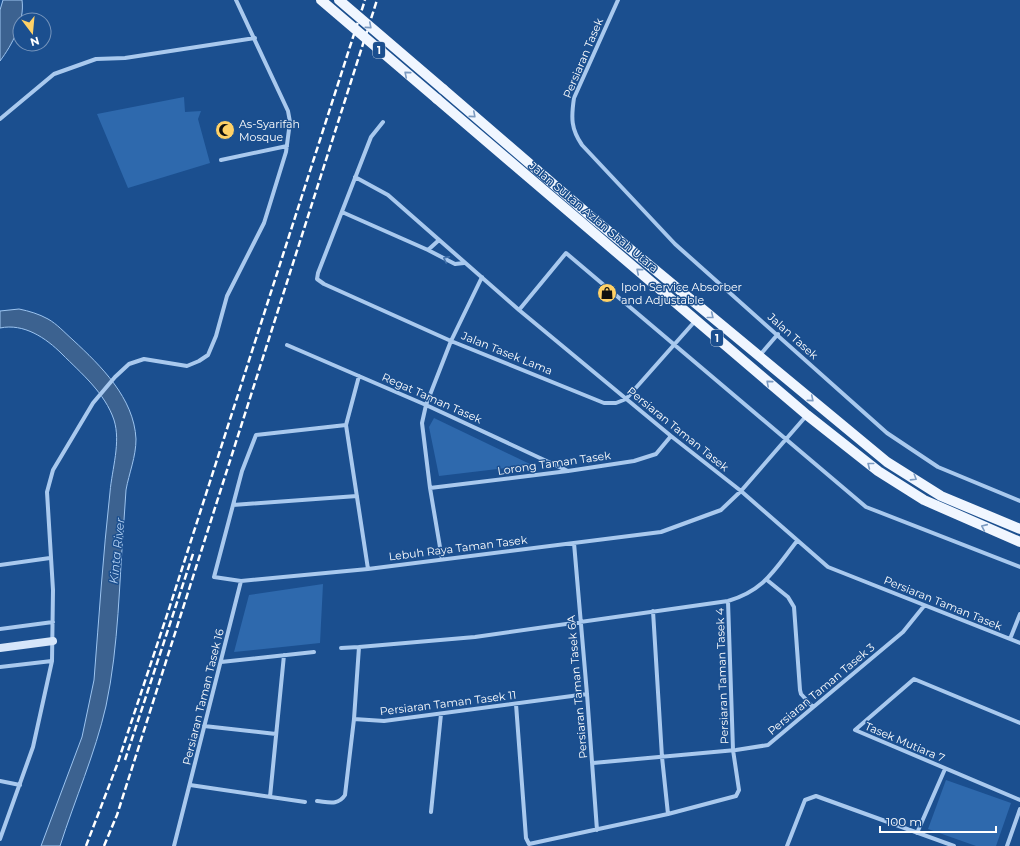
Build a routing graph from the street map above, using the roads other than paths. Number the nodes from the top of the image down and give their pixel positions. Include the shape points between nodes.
1 (236, 0) edge
2 (321, 0) edge
3 (339, 0) edge
4 (618, 0) edge
5 (255, 38) junction
6 (0, 119) edge
7 (383, 122) dead end
8 (582, 145) joint
9 (287, 146) junction
10 (221, 160) dead end
11 (355, 177) junction
12 (342, 212) junction
13 (439, 240) junction
14 (428, 250) junction
15 (464, 263) junction
16 (482, 277) junction
17 (519, 310) junction
18 (696, 320) junction
19 (778, 334) junction
20 (451, 341) junction
21 (287, 345) dead end
22 (674, 345) junction
23 (759, 355) junction
24 (359, 376) junction
25 (626, 398) junction
26 (426, 405) junction
27 (807, 415) junction
28 (346, 425) junction
29 (671, 436) junction
30 (786, 440) junction
31 (568, 471) junction
32 (430, 488) junction
33 (741, 491) junction
34 (357, 496) junction
35 (1020, 501) edge
36 (233, 505) junction
37 (1020, 529) edge
38 (797, 541) junction
39 (1020, 542) edge
40 (574, 543) junction
41 (50, 558) junction
42 (442, 560) junction
43 (0, 565) edge
44 (1020, 567) edge
45 (368, 568) junction
46 (767, 580) junction
47 (241, 581) junction
48 (728, 601) junction
49 (924, 606) junction
50 (652, 611) junction
51 (1020, 614) edge
52 (581, 621) junction
53 (53, 622) junction
54 (0, 629) edge
55 (1010, 639) junction
56 (52, 642) junction
57 (1020, 643) edge
58 (359, 647) junction
59 (0, 648) edge
60 (341, 648) dead end
61 (314, 652) dead end
62 (284, 655) junction
63 (52, 661) junction
64 (221, 662) junction
65 (0, 667) edge
66 (588, 694) junction
67 (516, 704) junction
68 (813, 707) junction
69 (441, 714) junction
70 (354, 718) junction
71 (1020, 723) edge
72 (204, 726) junction
73 (276, 734) junction
74 (733, 750) junction
75 (662, 756) junction
76 (593, 763) junction
77 (945, 769) junction
78 (0, 781) edge
79 (190, 785) junction
80 (20, 786) junction
81 (270, 797) junction
82 (1020, 800) edge
83 (316, 801) dead end
84 (305, 802) dead end
85 (1020, 809) edge
86 (431, 812) dead end
87 (668, 814) junction
88 (597, 830) junction
89 (917, 833) junction
90 (0, 838) edge
91 (174, 846) edge
92 (787, 846) edge
93 (954, 846) edge
94 (1007, 846) edge

1 - 5 street
18 -> 2 main road, Jalan Sultan Azlan Shah Utara / 1, bridge
3 -> 23 main road, Jalan Sultan Azlan Shah Utara / 1, bridge via 596,220
4 - 8 street, Persiaran Tasek via 574,98 574,133
5 - 6 street via 125,58 96,59 54,74
5 - 9 street via 288,111 290,122
7 - 11 street via 372,137
8 - 19 street, Jalan Tasek via 675,244
9 - 10 street
9 - 41 street via 264,223 227,296 208,355 199,362 187,366 156,360 135,361 115,377 93,403 53,470 47,492
11 - 12 street
11 - 13 street, Persiaran Taman Tasek via 388,195
12 - 14 street
12 - 20 street, Jalan Tasek Lama via 317,279
13 - 14 street
13 - 15 street, Persiaran Taman Tasek
15 -> 14 street via 456,264
15 - 16 street, Persiaran Taman Tasek
16 - 17 street, Persiaran Taman Tasek
16 - 20 street
17 - 22 street via 566,253
17 - 25 street, Persiaran Taman Tasek
18 - 22 street
27 -> 18 main road, Jalan Sultan Azlan Shah Utara / 1
19 - 23 street
19 - 35 street, Jalan Tasek via 887,433 938,467
20 - 25 street, Jalan Tasek Lama via 604,403
20 - 26 street
21 - 24 street, Regat Taman Tasek
22 - 25 street
22 - 30 street
23 -> 37 main road, Jalan Sultan Azlan Shah Utara / 1 via 887,462 941,496
24 - 26 street, Regat Taman Tasek
24 - 28 street
25 - 29 street, Persiaran Taman Tasek
26 - 31 street, Regat Taman Tasek
26 - 32 street via 422,423
27 - 30 street, Lebuh Raya Taman Tasek
39 -> 27 main road, Jalan Sultan Azlan Shah Utara / 1 via 924,500 878,471
28 - 34 street
28 - 36 street, Lebuh Raya Taman Tasek via 256,435 242,471
29 - 31 street, Lorong Taman Tasek via 661,449 649,457
29 - 33 street, Persiaran Taman Tasek
30 - 33 street, Lebuh Raya Taman Tasek
30 - 44 street via 866,507
31 - 32 street, Lorong Taman Tasek
32 - 42 street
33 - 38 street, Persiaran Taman Tasek
33 - 40 street, Lebuh Raya Taman Tasek via 717,512 661,532
34 - 36 street
34 - 45 street
36 - 47 street, Lebuh Raya Taman Tasek via 214,577
38 - 46 street
38 - 49 street, Persiaran Taman Tasek via 828,567
40 - 42 street, Lebuh Raya Taman Tasek
40 - 52 street, Persiaran Taman Tasek 6A
41 - 43 street
41 - 53 street
42 - 45 street, Lebuh Raya Taman Tasek
45 - 47 street, Lebuh Raya Taman Tasek
46 - 48 street via 753,592
46 - 68 street via 788,598 794,607 800,690
47 - 64 street, Persiaran Taman Tasek 16
48 - 50 street
48 - 74 street, Persiaran Taman Tasek 4
49 - 55 street, Persiaran Taman Tasek
49 - 68 street, Persiaran Taman Tasek 3 via 903,632
50 - 52 street
50 - 75 street
51 - 55 street
52 - 58 street via 450,640
52 - 66 street, Persiaran Taman Tasek 6A
53 - 54 street
53 - 56 street
55 - 57 street, Persiaran Taman Tasek
56 - 59 street
56 - 63 street
58 - 60 street
58 - 70 street
61 - 62 street
62 - 64 street
62 - 73 street
63 - 65 street
63 - 80 street via 33,747
64 - 72 street, Persiaran Taman Tasek 16
66 - 67 street, Persiaran Taman Tasek 11
66 - 76 street, Persiaran Taman Tasek 6A
67 - 69 street, Persiaran Taman Tasek 11
67 - 88 street via 526,838 529,844
68 - 74 street, Persiaran Taman Tasek 3 via 768,745
69 - 70 street, Persiaran Taman Tasek 11 via 384,721
69 - 86 street
70 - 83 street via 345,795 335,803
71 - 77 street, Tasek Mutiara 7 via 914,679 855,730
72 - 73 street
72 - 79 street, Persiaran Taman Tasek 16
73 - 81 street
74 - 75 street, Persiaran Taman Tasek 3
74 - 87 street, Persiaran Taman Tasek 4 via 738,795
75 - 76 street, Persiaran Taman Tasek 3
75 - 87 street
76 - 88 street, Persiaran Taman Tasek 6A
77 - 82 street, Tasek Mutiara 7
77 - 89 street
78 - 80 street
79 - 81 street
79 - 91 street, Persiaran Taman Tasek 16
80 - 90 street
81 - 84 street
85 - 94 street
87 - 88 street
89 - 92 street via 816,796 805,800
89 - 93 street

